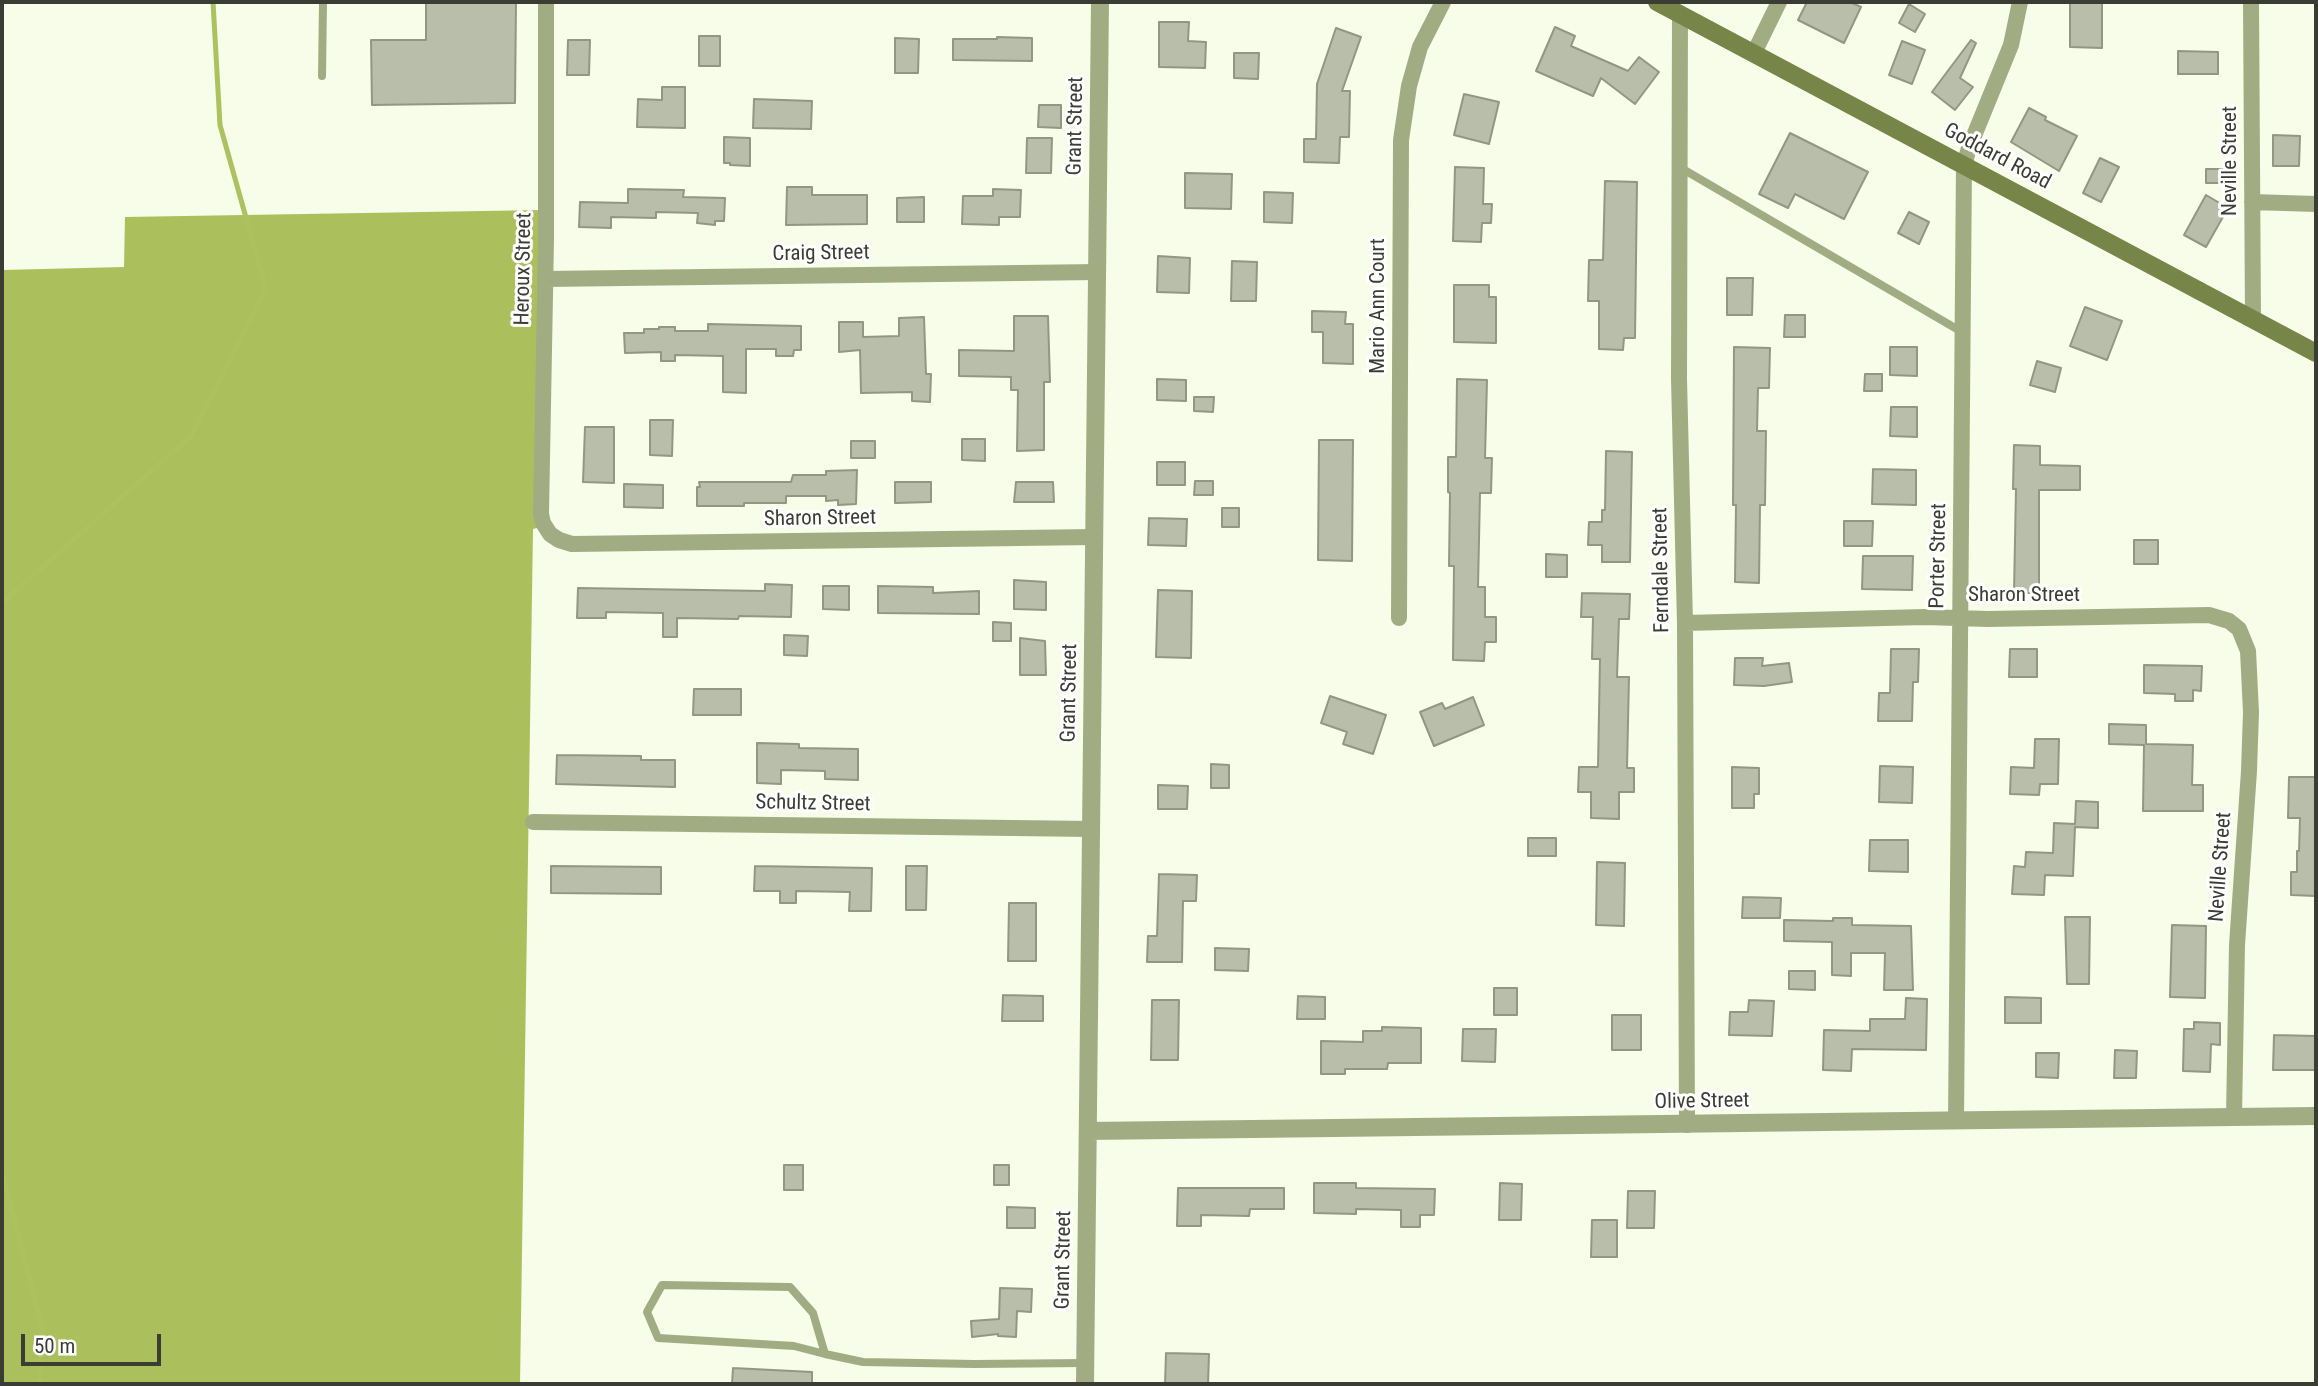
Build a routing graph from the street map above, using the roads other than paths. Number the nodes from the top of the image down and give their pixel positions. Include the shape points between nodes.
1 (323, 2) edge
2 (546, 2) edge
3 (1100, 2) edge
4 (1443, 2) edge
5 (1657, 2) edge
6 (1779, 2) edge
7 (2020, 2) edge
8 (2251, 2) edge
9 (1680, 14) junction
10 (1754, 53) junction
11 (322, 76) dead end
12 (1965, 165) junction
13 (1680, 167) junction
14 (2252, 202) junction
15 (2316, 204) edge
16 (1098, 272) junction
17 (545, 279) junction
18 (2253, 319) junction
19 (1962, 332) junction
20 (2316, 353) edge
21 (550, 534) joint
22 (1094, 537) junction
23 (1399, 618) dead end
24 (1959, 618) junction
25 (1685, 623) junction
26 (2234, 625) joint
27 (533, 821) dead end
28 (1091, 830) junction
29 (2316, 1116) edge
30 (2234, 1117) junction
31 (1956, 1121) junction
32 (1686, 1125) junction
33 (1088, 1131) junction
34 (825, 1353) junction
35 (1085, 1363) junction
36 (1085, 1384) edge

1 - 11 lane
2 - 17 street, Heroux Street
3 - 16 street, Grant Street
4 - 23 street, Mario Ann Court via 1420,47 1401,140
5 - 9 main road, Goddard Road
6 - 10 street
7 - 12 street, Porter Street via 2011,45
8 - 14 street, Neville Street
9 - 10 main road, Goddard Road
9 - 13 street, Ferndale Street
10 - 12 main road, Goddard Road
12 - 18 main road, Goddard Road
12 - 19 street, Porter Street
13 - 19 lane
13 - 25 street, Ferndale Street
14 - 15 street
14 - 18 street, Neville Street
16 - 17 street, Craig Street
16 - 22 street, Grant Street
17 - 21 street, Heroux Street via 541,514
18 - 20 main road, Goddard Road
19 - 24 street, Porter Street
21 - 22 street, Sharon Street via 572,544
22 - 28 street, Grant Street
24 - 25 street, Sharon Street
24 - 26 street, Sharon Street via 2209,615
24 - 31 street, Porter Street
25 - 32 street, Ferndale Street
26 - 30 street, Neville Street via 2244,636 2248,651 2251,712 2237,945
27 - 28 street, Schultz Street
28 - 33 street, Grant Street
29 - 30 street, Olive Street
30 - 31 street, Olive Street
31 - 32 street, Olive Street
32 - 33 street, Olive Street
33 - 35 street, Grant Street
34 - 34 lane via 794,1346 658,1338 647,1312 662,1284 790,1287 813,1313
34 - 35 lane via 863,1362
35 - 36 street, Grant Street

